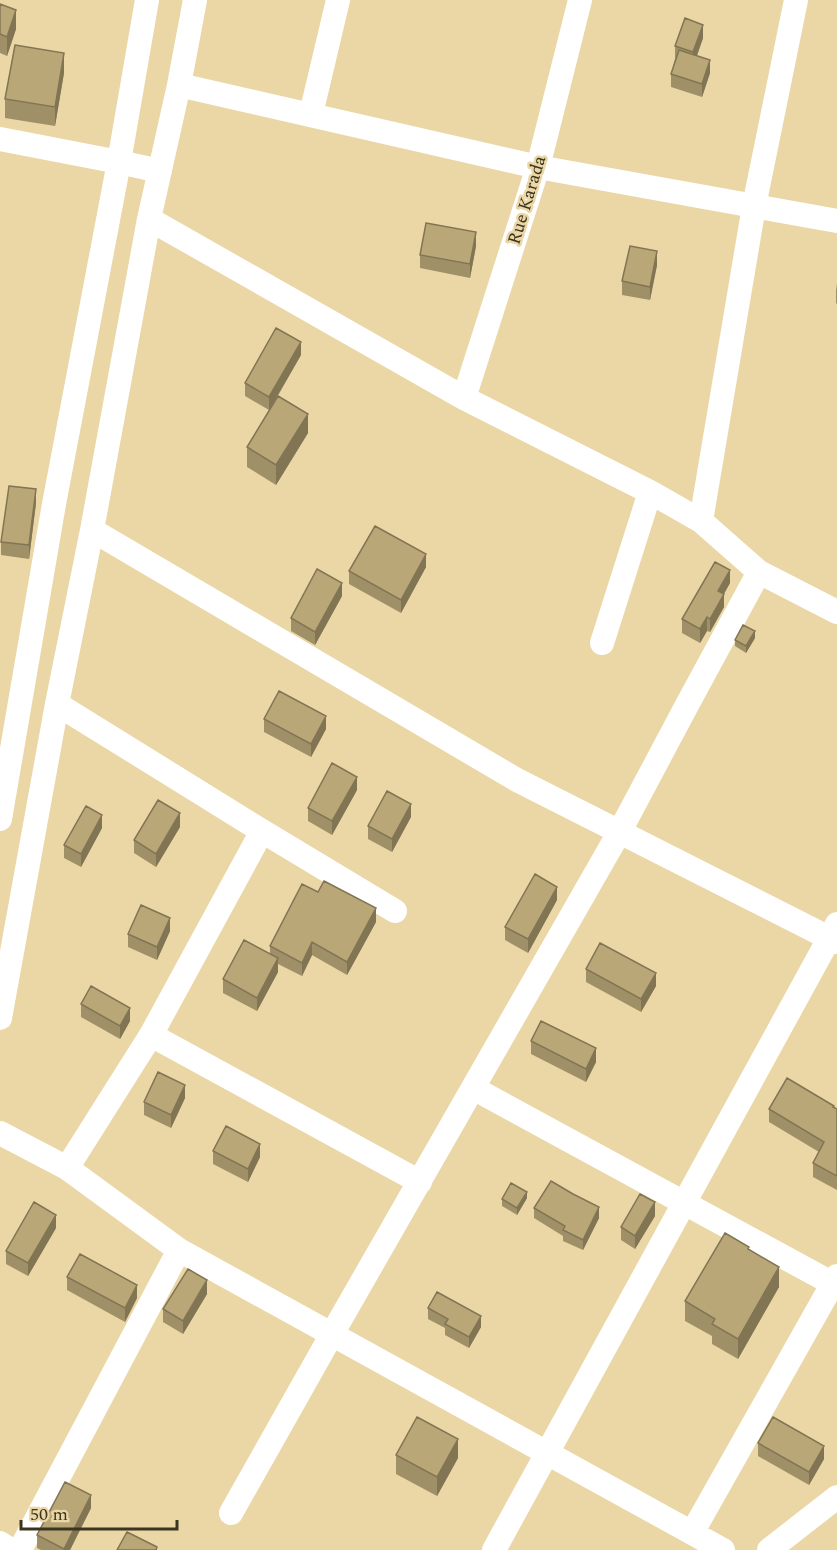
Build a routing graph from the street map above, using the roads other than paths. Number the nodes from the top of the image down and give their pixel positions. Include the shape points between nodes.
1 (147, 0) edge
2 (195, 0) edge
3 (338, 0) edge
4 (580, 0) edge
5 (796, 0) edge
6 (179, 84) junction
7 (311, 114) junction
8 (0, 139) edge
9 (119, 162) junction
10 (538, 167) junction
11 (160, 171) junction
12 (754, 206) junction
13 (149, 219) junction
14 (837, 221) edge
15 (464, 398) junction
16 (650, 492) junction
17 (701, 521) junction
18 (92, 530) junction
19 (759, 572) junction
20 (837, 612) edge
21 (602, 643) dead end
22 (57, 704) junction
23 (0, 819) edge
24 (262, 831) junction
25 (621, 831) junction
26 (395, 911) dead end
27 (835, 935) edge
28 (0, 1018) edge
29 (151, 1035) junction
30 (474, 1088) junction
31 (0, 1133) edge
32 (67, 1168) junction
33 (420, 1182) junction
34 (685, 1203) junction
35 (179, 1250) junction
36 (836, 1282) edge
37 (332, 1334) junction
38 (547, 1453) junction
39 (837, 1497) edge
40 (231, 1513) dead end
41 (692, 1533) junction
42 (0, 1544) edge
43 (10, 1550) edge
44 (20, 1550) edge
45 (494, 1550) edge
46 (723, 1550) edge
47 (768, 1550) edge

1 - 9 street
2 - 6 street
3 - 7 street
4 - 10 street, Rue Karada
5 - 12 street
6 - 7 street
6 - 11 street
7 - 10 street
8 - 9 street
9 - 11 street
9 - 23 street via 54,504
10 - 12 street
10 - 15 street, Rue Karada
11 - 13 street
12 - 14 street
12 - 17 street
13 - 15 street
13 - 18 street
15 - 16 street
16 - 17 street
16 - 21 street
17 - 19 street
18 - 22 street
18 - 25 street via 517,780
19 - 20 street
19 - 25 street
22 - 24 street
22 - 28 street
24 - 26 street
24 - 29 street
25 - 27 street
25 - 30 street
27 - 34 street
29 - 32 street
29 - 33 street
30 - 33 street
30 - 34 street
31 - 32 street
32 - 35 street
33 - 37 street
34 - 36 street
34 - 38 street
35 - 37 street
35 - 44 street
36 - 41 street
37 - 38 street
37 - 40 street
38 - 41 street
38 - 45 street
39 - 47 street
41 - 46 street
42 - 43 street

